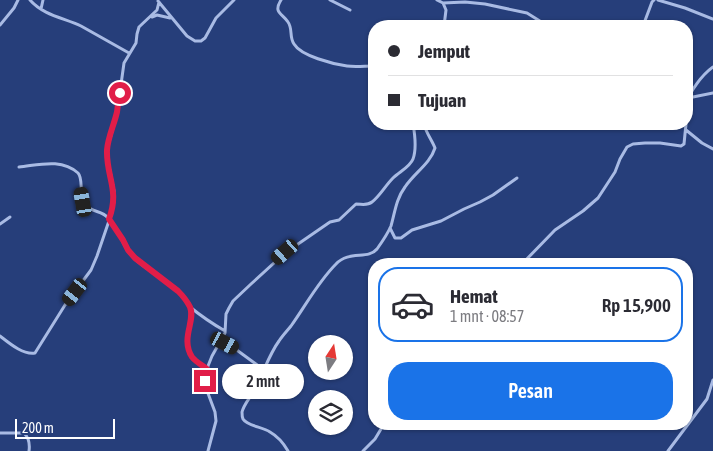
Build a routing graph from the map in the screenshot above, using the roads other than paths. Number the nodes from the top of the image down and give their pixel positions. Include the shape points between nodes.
1 (18, 0) edge
2 (30, 0) edge
3 (43, 0) edge
4 (234, 0) edge
5 (281, 0) edge
6 (330, 0) edge
7 (437, 0) edge
8 (656, 0) edge
9 (158, 1) edge
10 (443, 2) junction
11 (41, 9) junction
12 (350, 10) dead end
13 (172, 18) junction
14 (147, 19) junction
15 (713, 19) edge
16 (445, 20) edge
17 (538, 20) edge
18 (645, 20) edge
19 (0, 25) edge
20 (129, 53) junction
21 (368, 66) edge
22 (713, 66) edge
23 (693, 91) edge
24 (713, 93) edge
25 (693, 97) edge
26 (414, 130) edge
27 (427, 130) edge
28 (686, 130) joint
29 (713, 149) edge
30 (18, 167) dead end
31 (517, 178) dead end
32 (10, 217) dead end
33 (109, 219) junction
34 (0, 224) edge
35 (390, 228) junction
36 (528, 258) edge
37 (190, 306) junction
38 (225, 331) junction
39 (0, 336) edge
40 (221, 341) junction
41 (207, 369) junction
42 (264, 370) junction
43 (713, 380) edge
44 (693, 418) edge
45 (380, 430) edge
46 (684, 430) edge
47 (0, 433) edge
48 (29, 451) edge
49 (208, 451) edge
50 (288, 451) edge
51 (363, 451) edge
52 (668, 451) edge

1 - 19 street
2 - 11 street
3 - 11 street
4 - 13 street via 200,41 187,36
5 - 21 street via 279,13 290,24 291,39 299,51 346,66
6 - 12 street
7 - 10 street
8 - 15 street
8 - 18 street via 652,2
9 - 13 street
9 - 14 street via 158,8
10 - 16 street
10 - 17 street via 485,4 527,13
11 - 20 street
13 - 14 street via 157,15
14 - 20 street via 139,27 136,43
20 - 33 street via 124,63 117,113 108,146 114,191
22 - 23 street
24 - 25 street
26 - 38 street via 416,145 410,164 372,203 356,204 339,220 330,222 269,266 233,301 226,314
27 - 35 street via 435,148 432,157 404,187
28 - 29 street
28 - 36 street via 681,146 660,142 627,147 598,198 555,230
30 - 33 street via 56,164 72,170 81,178 80,188 87,208
31 - 35 street via 493,196 441,222 412,230 401,238 395,238
32 - 34 street
33 - 37 street via 135,258 178,291
33 - 39 street via 91,270 35,353 24,352
35 - 42 street via 376,250 346,257 335,264 279,341
37 - 38 street
37 - 41 street via 189,351
38 - 40 street
40 - 41 street
40 - 42 street
41 - 49 street via 206,388 216,421
42 - 50 street via 242,410 243,420 272,432
43 - 44 street via 707,399
45 - 51 street
46 - 52 street
47 - 48 street via 24,433 28,438

